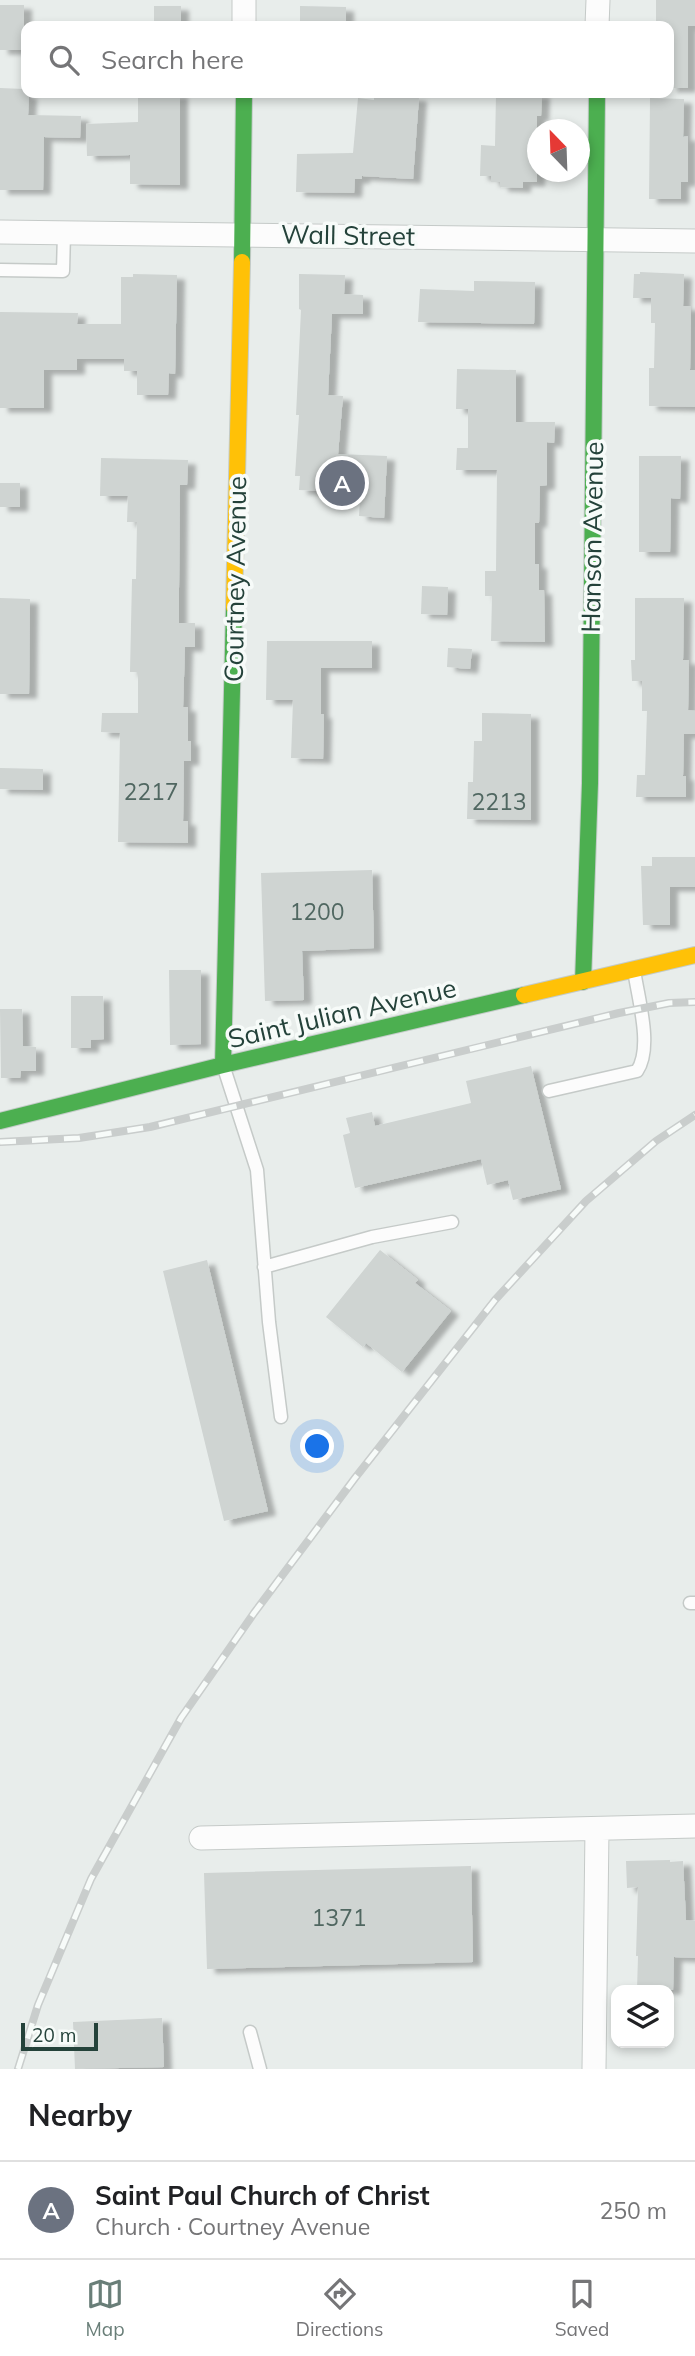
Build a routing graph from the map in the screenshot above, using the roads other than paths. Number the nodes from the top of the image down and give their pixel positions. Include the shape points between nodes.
1 (244, 0) edge
2 (598, 0) edge
3 (244, 21) edge
4 (597, 21) edge
5 (244, 98) edge
6 (597, 98) edge
7 (0, 232) edge
8 (64, 233) junction
9 (243, 234) junction
10 (596, 239) junction
11 (695, 241) edge
12 (0, 270) edge
13 (695, 955) edge
14 (634, 970) junction
15 (583, 982) junction
16 (223, 1065) junction
17 (549, 1091) dead end
18 (0, 1121) edge
19 (452, 1222) dead end
20 (264, 1267) junction
21 (281, 1417) dead end
22 (695, 1826) edge
23 (597, 1829) junction
24 (201, 1838) dead end
25 (250, 2032) dead end
26 (260, 2069) edge
27 (594, 2069) edge

1 - 3 street
2 - 4 street
5 - 9 street, Courtney Avenue
6 - 10 street, Hanson Avenue
7 - 8 street, Wall Street
8 - 9 street, Wall Street
8 - 12 lane via 63,271
9 - 10 street, Wall Street
9 - 16 street, Courtney Avenue
10 - 11 street, Wall Street
10 - 15 street, Hanson Avenue via 590,783
13 - 14 street, Saint Julian Avenue
14 - 15 street, Saint Julian Avenue
14 - 17 lane via 645,1036 642,1063 636,1071
15 - 16 street, Saint Julian Avenue
16 - 18 street, Saint Julian Avenue
16 - 20 lane via 257,1170
19 - 20 lane via 372,1237
20 - 21 lane
22 - 23 street
23 - 24 street
23 - 27 street
25 - 26 lane

